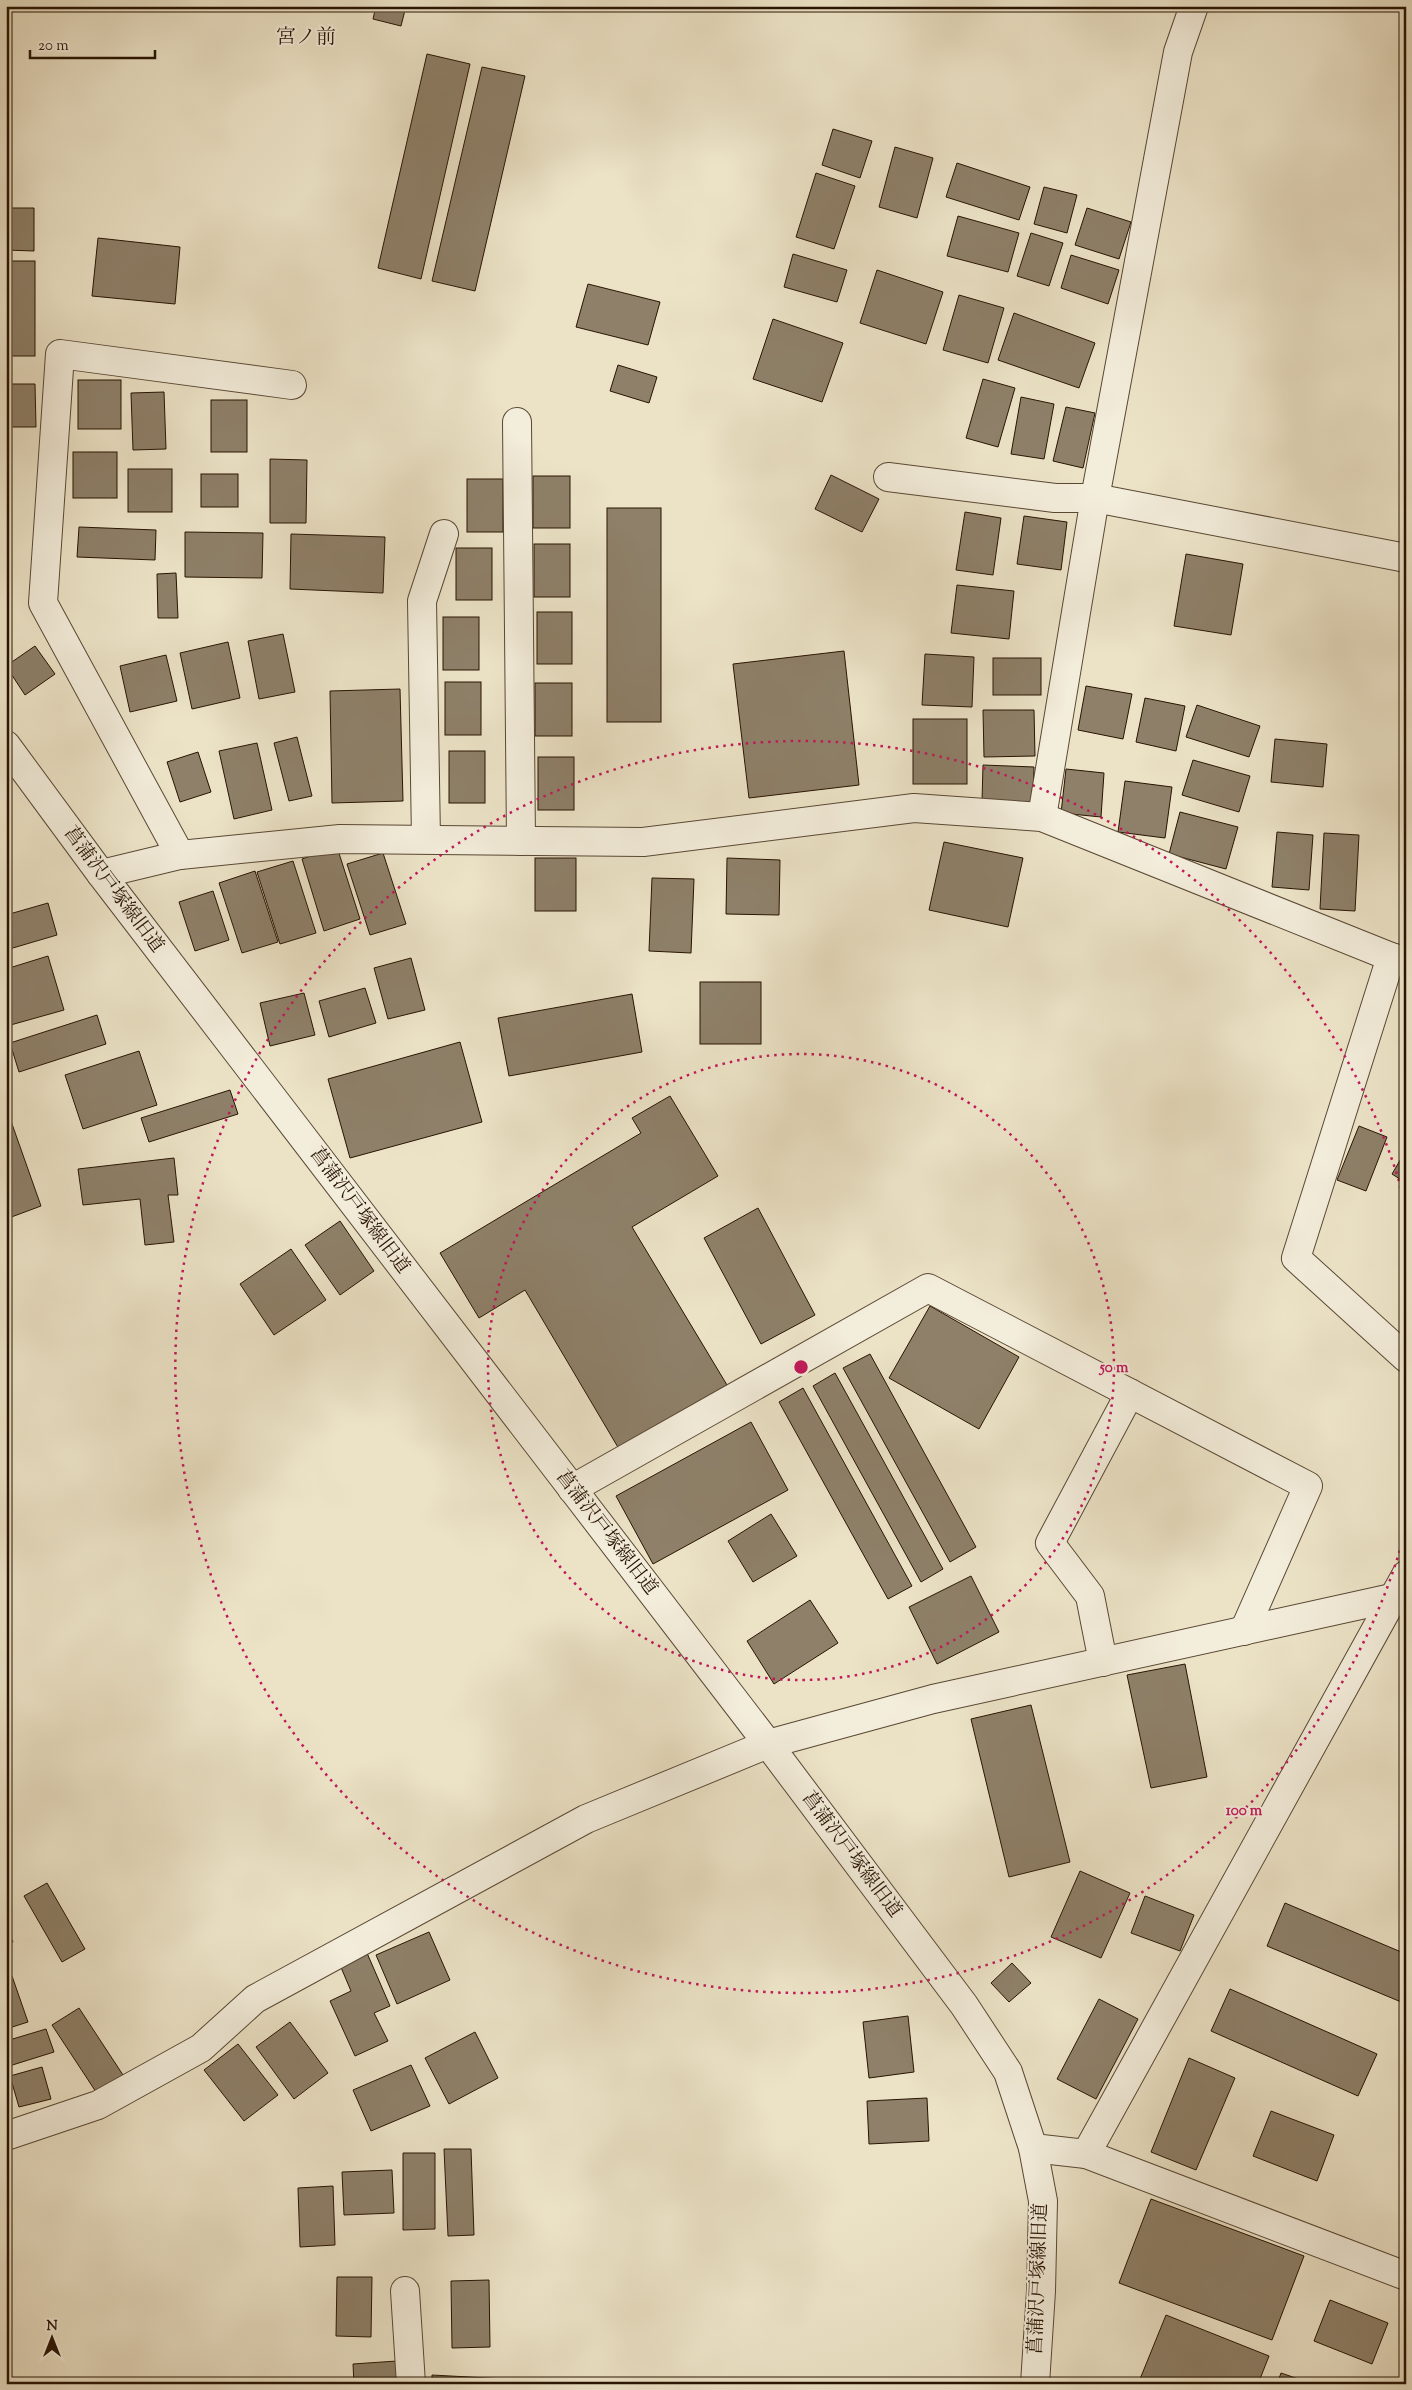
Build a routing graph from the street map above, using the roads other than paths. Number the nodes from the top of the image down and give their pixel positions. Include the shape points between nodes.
1 (1194, 6) edge
2 (292, 385) dead end
3 (517, 422) dead end
4 (888, 477) dead end
5 (1095, 498) junction
6 (444, 534) dead end
7 (1406, 558) edge
8 (6, 745) edge
9 (1042, 816) junction
10 (426, 840) junction
11 (521, 841) junction
12 (180, 856) junction
13 (101, 874) junction
14 (1398, 959) edge
15 (1406, 1358) edge
16 (1130, 1393) junction
17 (572, 1488) junction
18 (1399, 1586) edge
19 (1244, 1631) junction
20 (1103, 1662) junction
21 (768, 1744) junction
22 (6, 2136) edge
23 (1033, 2148) junction
24 (1086, 2154) junction
25 (1406, 2276) edge
26 (405, 2290) dead end
27 (411, 2384) edge
28 (1035, 2384) edge

1 - 5 street via 1178,52
2 - 12 street via 60,354 43,602
3 - 11 street
4 - 5 street via 1055,498
5 - 7 street
5 - 9 street
6 - 10 street via 422,601
8 - 13 street, 菖蒲沢戸塚線旧道
9 - 11 street via 914,808 643,842
9 - 14 street
10 - 11 street
10 - 12 street via 340,839
12 - 13 street
13 - 17 street, 菖蒲沢戸塚線旧道
14 - 15 street via 1296,1258
16 - 17 street via 928,1288
16 - 19 street via 1308,1486
16 - 20 street via 1050,1544 1090,1596
17 - 21 street, 菖蒲沢戸塚線旧道
18 - 19 street
18 - 24 street
19 - 20 street
20 - 21 street via 933,1699
21 - 22 street via 586,1819 255,1999 202,2048 98,2105
21 - 23 street, 菖蒲沢戸塚線旧道 via 964,2005 1008,2072
23 - 24 street
23 - 28 street, 菖蒲沢戸塚線旧道 via 1043,2201
24 - 25 street
26 - 27 street

